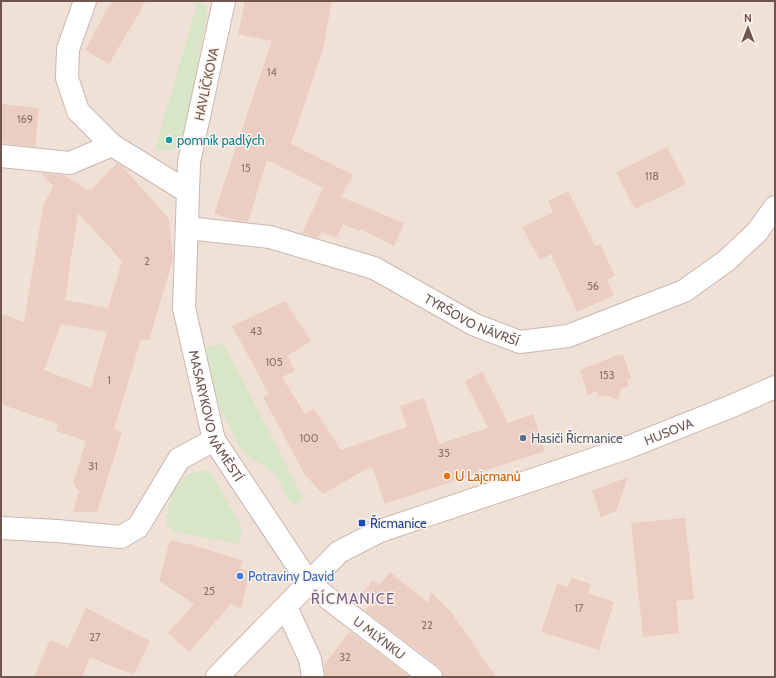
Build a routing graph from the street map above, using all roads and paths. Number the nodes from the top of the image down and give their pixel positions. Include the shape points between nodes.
1 (85, 1) edge
2 (224, 1) edge
3 (112, 145) junction
4 (1, 156) edge
5 (188, 192) junction
6 (775, 207) edge
7 (186, 228) junction
8 (775, 387) edge
9 (214, 440) junction
10 (1, 528) edge
11 (309, 583) junction
12 (286, 607) junction
13 (217, 677) edge
14 (313, 677) edge
15 (431, 677) edge

1 - 3 street via 68,49 67,78 78,111
2 - 5 street, HAVLÍČKOVA via 189,162
3 - 4 street via 70,163
3 - 5 street
5 - 7 street, HAVLÍČKOVA
6 - 7 street, TYRŠOVO NÁVRŠÍ via 757,232 726,261 684,291 568,336 520,342 475,325 374,268 270,237
7 - 9 street, MASARYKOVO NÁMĚSTÍ via 184,308
8 - 11 street, HUSOVA via 628,446 380,531 339,552
9 - 10 street via 179,459 138,527 121,537
9 - 11 street, MASARYKOVO NÁMĚSTÍ
11 - 12 street
11 - 15 street, U MLÝNKU
12 - 13 street
12 - 14 street via 310,659

